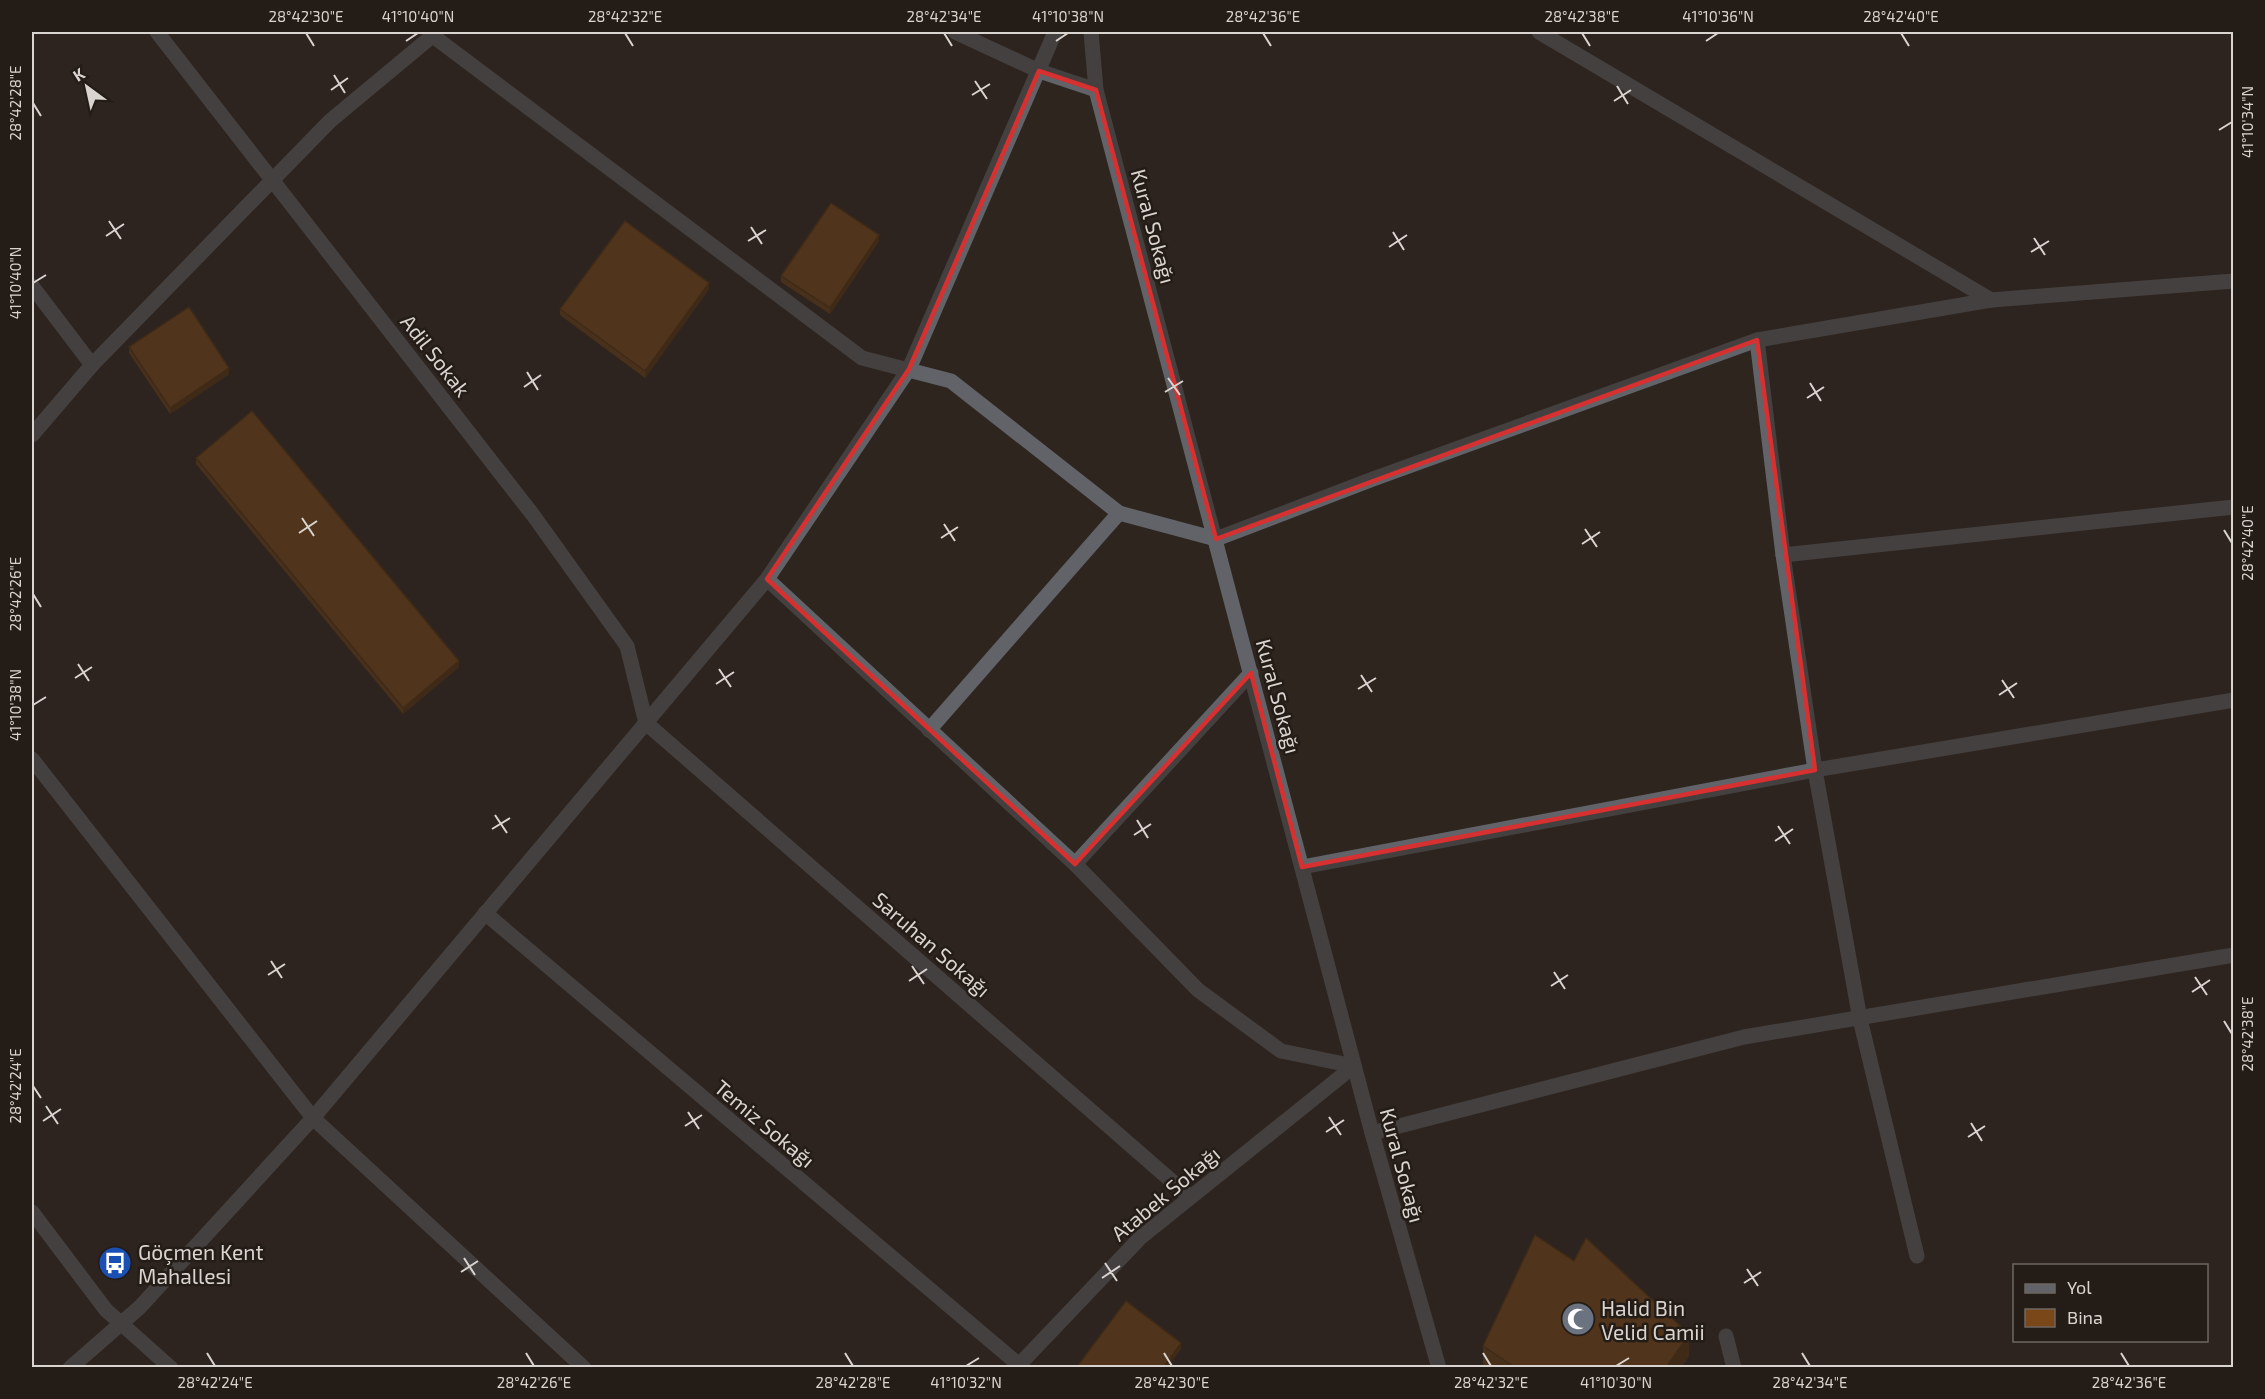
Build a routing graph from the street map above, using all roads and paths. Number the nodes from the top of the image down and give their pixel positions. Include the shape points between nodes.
1 (157, 32) edge
2 (955, 32) edge
3 (1055, 32) edge
4 (1091, 32) edge
5 (1539, 32) edge
6 (435, 34) edge
7 (1039, 71) junction
8 (1096, 90) junction
9 (273, 180) junction
10 (2234, 281) edge
11 (32, 286) edge
12 (1991, 300) junction
13 (1757, 340) junction
14 (92, 365) junction
15 (909, 369) junction
16 (32, 435) edge
17 (2234, 507) edge
18 (1119, 513) junction
19 (1216, 539) junction
20 (1783, 555) junction
21 (767, 579) junction
22 (1251, 673) junction
23 (2234, 700) edge
24 (646, 723) junction
25 (929, 730) junction
26 (32, 759) edge
27 (1815, 770) junction
28 (1075, 864) junction
29 (1302, 867) junction
30 (485, 914) junction
31 (2234, 955) edge
32 (1860, 1019) junction
33 (1354, 1066) junction
34 (313, 1118) junction
35 (1372, 1133) junction
36 (1190, 1197) junction
37 (32, 1212) edge
38 (1917, 1256) dead end
39 (120, 1323) junction
40 (1726, 1336) dead end
41 (1017, 1366) edge
42 (70, 1368) edge
43 (171, 1368) edge
44 (584, 1368) edge
45 (1439, 1368) edge
46 (1734, 1368) edge

1 - 9 street, Adil Sokak
2 - 7 street
3 - 7 street
4 - 8 street, Kural Sokağı
5 - 12 street
6 - 9 street via 330,120
6 - 15 street via 862,358
7 - 8 street
7 - 15 street
8 - 19 street, Kural Sokağı
9 - 14 street
9 - 24 street, Adil Sokak via 533,515 627,645
10 - 12 street
11 - 14 street
12 - 13 street
13 - 19 street
13 - 20 street
14 - 16 street
15 - 18 street via 951,381
15 - 21 street
17 - 20 street
18 - 19 street
18 - 25 street
19 - 22 street, Kural Sokağı
20 - 27 street
21 - 24 street
21 - 25 street
22 - 28 street
22 - 29 street, Kural Sokağı
23 - 27 street
24 - 30 street
24 - 36 street, Saruhan Sokağı
25 - 28 street
26 - 34 street
27 - 29 street
27 - 32 street
28 - 33 street via 1198,990 1281,1051
29 - 33 street, Kural Sokağı
30 - 34 street
30 - 41 street, Temiz Sokağı
31 - 32 street
32 - 35 street via 1744,1037
32 - 38 street
33 - 35 street, Kural Sokağı
33 - 36 street, Atabek Sokağı
34 - 39 street via 140,1307
34 - 44 street
35 - 45 street, Kural Sokağı
36 - 41 street, Atabek Sokağı via 1140,1238
37 - 39 street
39 - 42 street
39 - 43 street
40 - 46 street

